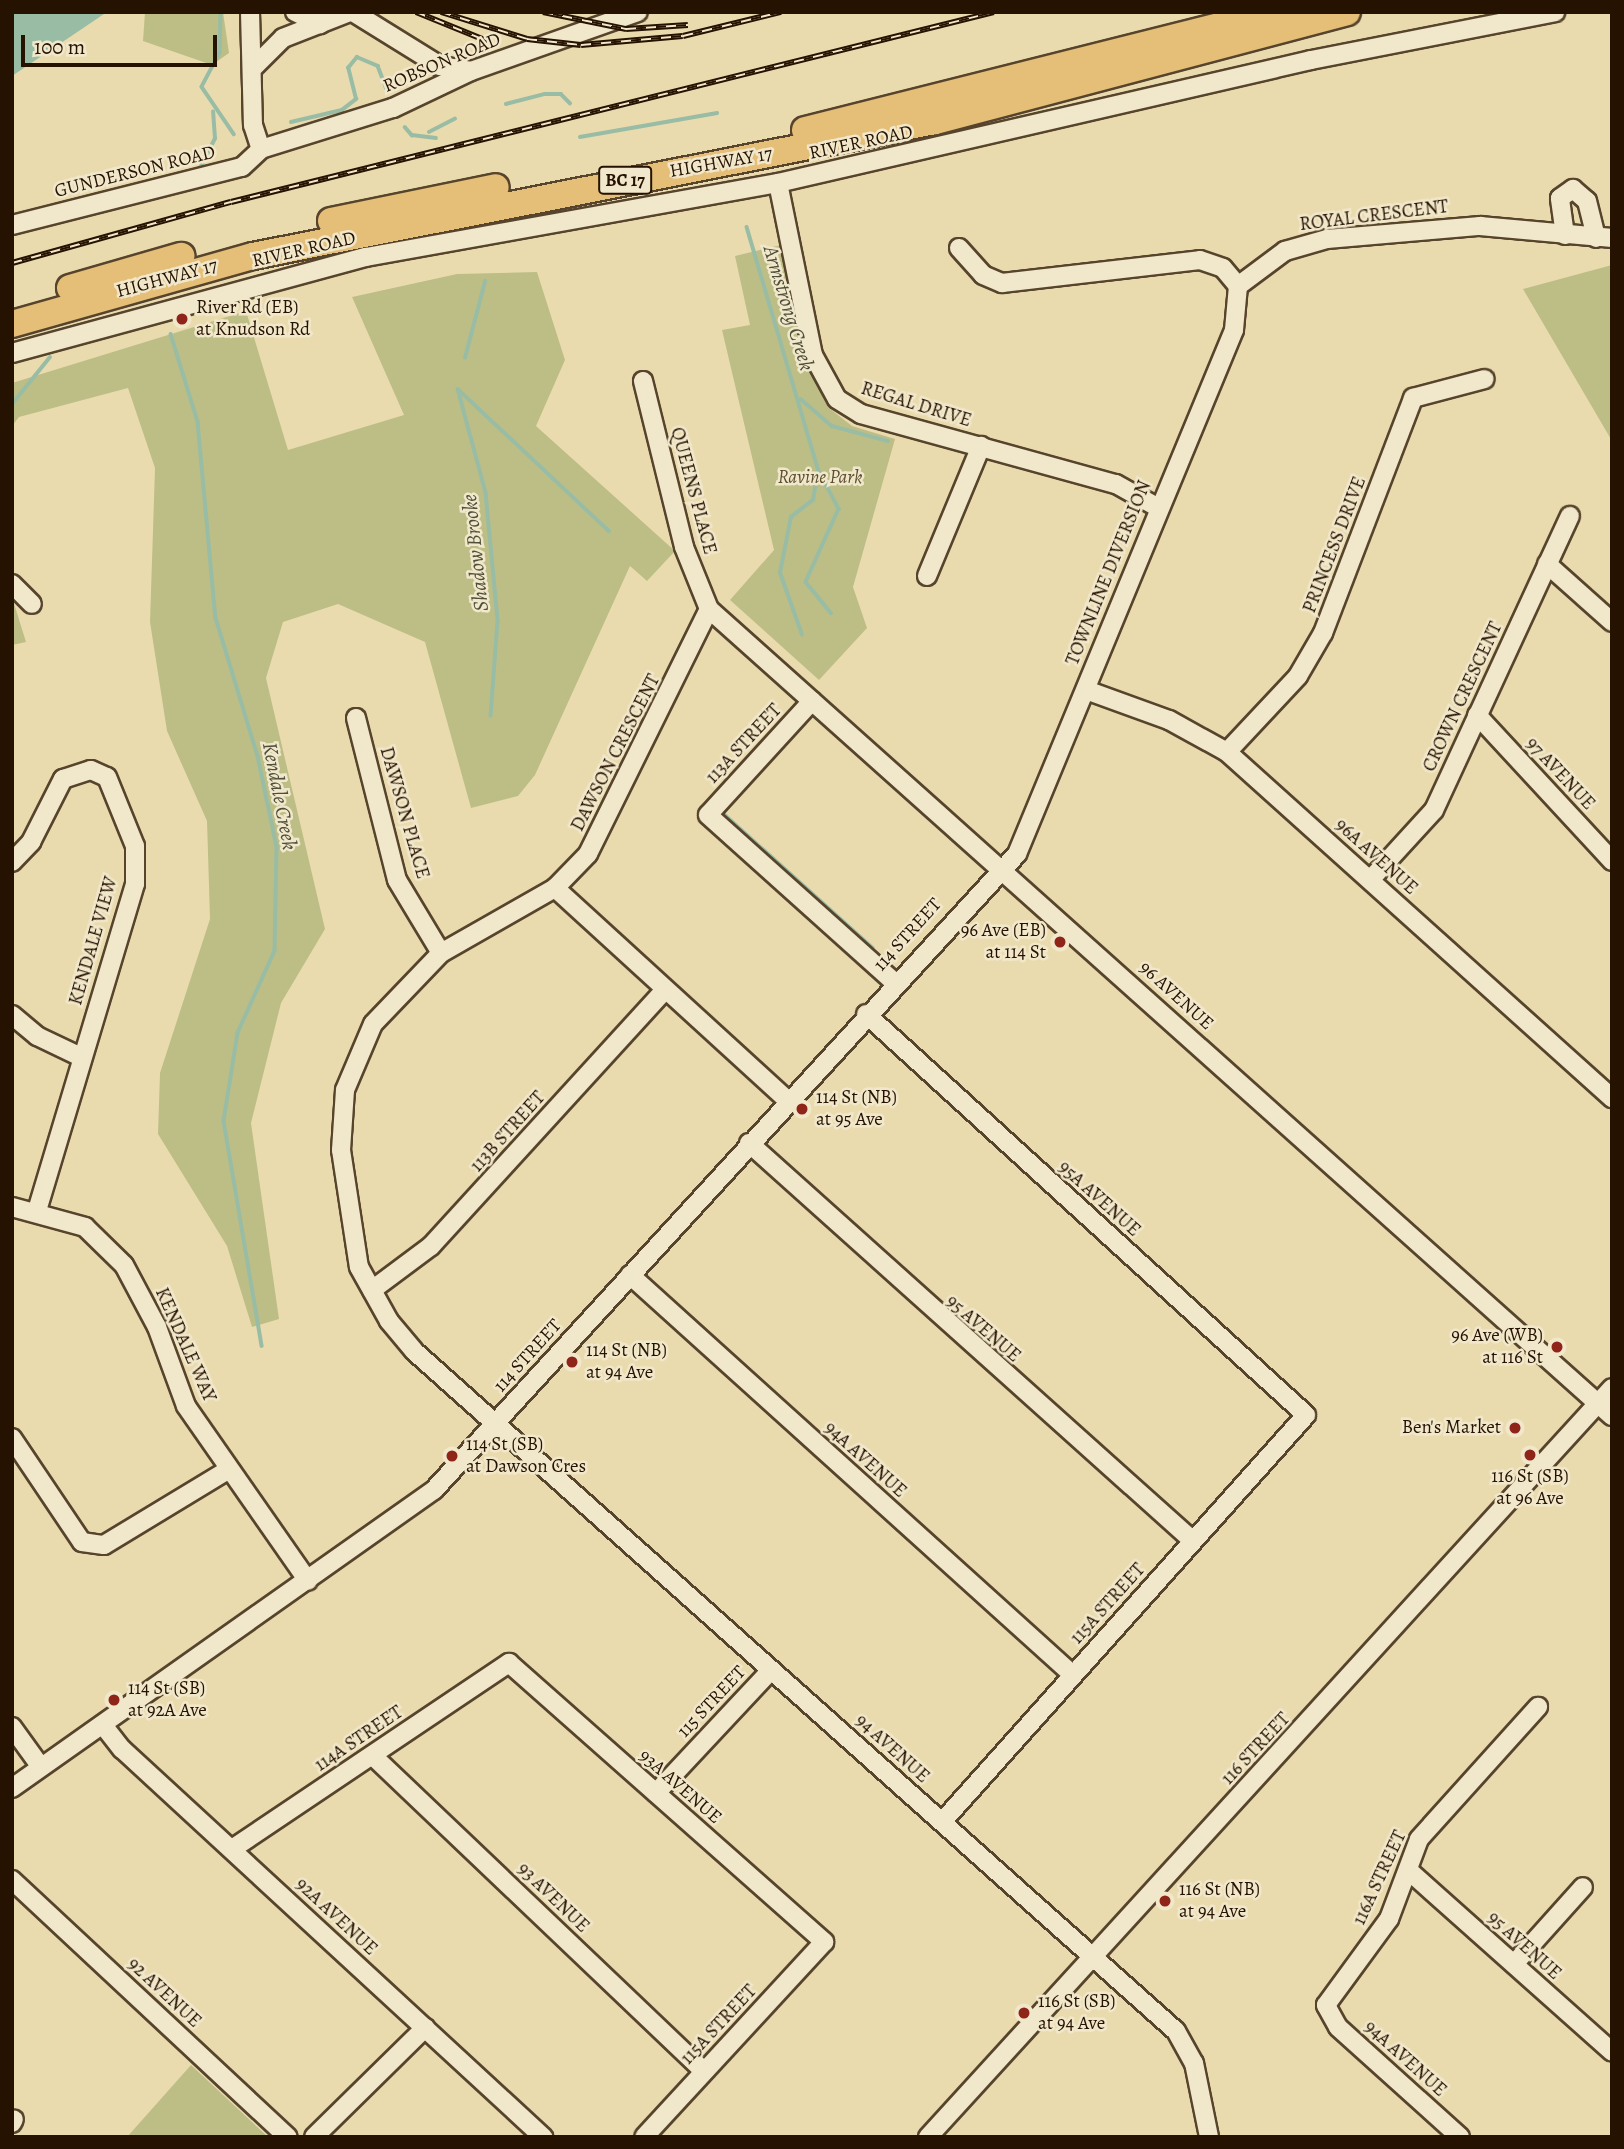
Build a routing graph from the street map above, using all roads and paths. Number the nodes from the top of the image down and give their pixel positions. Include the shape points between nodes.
1 (250, 12) edge
2 (295, 12) edge
3 (351, 12) edge
4 (638, 12) edge
5 (1276, 12) edge
6 (1347, 12) edge
7 (1555, 12) edge
8 (320, 24) junction
9 (253, 68) junction
10 (471, 71) junction
11 (261, 149) junction
12 (778, 183) junction
13 (12, 225) edge
14 (1565, 235) junction
15 (1604, 238) edge
16 (959, 248) dead end
17 (1238, 286) junction
18 (12, 306) edge
19 (12, 324) edge
20 (12, 353) edge
21 (1485, 379) dead end
22 (643, 381) dead end
23 (981, 446) junction
24 (1157, 507) junction
25 (1570, 516) dead end
26 (1547, 564) junction
27 (927, 576) dead end
28 (12, 584) edge
29 (32, 604) dead end
30 (709, 609) junction
31 (1612, 622) edge
32 (1086, 690) junction
33 (812, 701) junction
34 (1477, 715) junction
35 (356, 718) dead end
36 (1227, 752) junction
37 (12, 862) edge
38 (1612, 862) edge
39 (1001, 869) junction
40 (1371, 880) junction
41 (555, 888) junction
42 (441, 953) junction
43 (894, 982) junction
44 (664, 991) junction
45 (866, 1014) junction
46 (12, 1015) edge
47 (81, 1057) junction
48 (1612, 1098) edge
49 (788, 1101) junction
50 (749, 1143) junction
51 (12, 1208) edge
52 (37, 1211) junction
53 (630, 1275) junction
54 (372, 1290) junction
55 (1612, 1388) edge
56 (1605, 1410) edge
57 (1306, 1415) joint
58 (496, 1424) junction
59 (12, 1438) edge
60 (228, 1470) junction
61 (1193, 1541) junction
62 (308, 1581) junction
63 (509, 1663) joint
64 (771, 1670) junction
65 (1073, 1675) junction
66 (1538, 1707) dead end
67 (103, 1725) junction
68 (12, 1727) edge
69 (373, 1756) junction
70 (41, 1767) junction
71 (12, 1788) edge
72 (656, 1793) junction
73 (942, 1822) junction
74 (232, 1849) junction
75 (1408, 1870) junction
76 (12, 1880) edge
77 (1583, 1887) dead end
78 (824, 1942) joint
79 (1094, 1957) junction
80 (1514, 1964) junction
81 (1326, 2009) joint
82 (425, 2028) junction
83 (1612, 2052) edge
84 (704, 2071) junction
85 (288, 2137) edge
86 (314, 2137) edge
87 (543, 2137) edge
88 (644, 2137) edge
89 (928, 2137) edge
90 (1209, 2137) edge
91 (1460, 2137) edge

1 - 9 street
2 - 8 street
3 - 8 street
3 - 10 street via 440,66
4 - 10 street, ROBSON ROAD
5 - 18 highway, HIGHWAY 17 / BC 17 via 775,137 252,238
6 - 19 highway, HIGHWAY 17 / BC 17 via 935,121 253,256
7 - 12 street, RIVER ROAD via 1322,57
8 - 9 street via 283,38
9 - 11 street via 253,125
10 - 11 street, ROBSON ROAD via 393,108
11 - 13 street, GUNDERSON ROAD via 242,167
12 - 20 street, RIVER ROAD via 366,257
12 - 23 street, REGAL DRIVE via 813,355 831,391 861,414
14 - 15 street, ROYAL CRESCENT
14 - 15 street, ROYAL CRESCENT via 1560,198 1573,188 1587,201
14 - 17 street, ROYAL CRESCENT via 1480,226 1327,239 1290,248
16 - 17 street via 983,275 1002,283 1200,260 1223,268
17 - 24 street, TOWNLINE DIVERSION via 1234,330
21 - 36 street, PRINCESS DRIVE via 1413,398 1324,633 1298,676
22 - 30 street, QUEENS PLACE via 684,547
23 - 24 street, REGAL DRIVE via 1116,484
23 - 27 street
24 - 32 street, TOWNLINE DIVERSION
25 - 26 street, CROWN CRESCENT
26 - 31 street
26 - 34 street, CROWN CRESCENT
28 - 29 street
30 - 33 street, 96 AVENUE
30 - 41 street, DAWSON CRESCENT via 605,828
32 - 36 street, 96A AVENUE via 1169,720
32 - 39 street, TOWNLINE DIVERSION via 1027,838
33 - 39 street, 96 AVENUE
33 - 43 street, 113A STREET via 708,815
34 - 38 street, 97 AVENUE
34 - 40 street, CROWN CRESCENT via 1434,810
35 - 42 street, DAWSON PLACE via 397,880
36 - 40 street, 96A AVENUE
37 - 47 street, KENDALE VIEW via 31,842 63,779 91,770 107,777 135,846 135,884
39 - 43 street, 114 STREET
39 - 56 street, 96 AVENUE
40 - 48 street, 96A AVENUE
41 - 42 street, DAWSON CRESCENT
41 - 44 street
42 - 54 street, DAWSON CRESCENT via 373,1024 345,1090 344,1195 351,1239
43 - 45 street, 114 STREET
44 - 49 street
44 - 54 street, 113B STREET via 431,1246
45 - 49 street, 114 STREET
45 - 57 street, 95A AVENUE
46 - 47 street via 37,1036
47 - 52 street, KENDALE VIEW
49 - 50 street, 114 STREET
50 - 53 street, 114 STREET
50 - 61 street, 95 AVENUE
51 - 52 street, KENDALE WAY
52 - 60 street, KENDALE WAY via 85,1227 124,1265 157,1327 187,1406
53 - 58 street, 114 STREET
53 - 65 street, 94A AVENUE
54 - 58 street, DAWSON CRESCENT via 414,1351
55 - 56 street, 116 STREET
56 - 79 street, 116 STREET
57 - 61 street, 115A STREET
58 - 62 street, 114 STREET via 423,1499
58 - 64 street, 94 AVENUE
59 - 60 street via 82,1542 104,1545
60 - 62 street, KENDALE WAY
61 - 65 street, 115A STREET
62 - 67 street, 114 STREET
63 - 69 street, 114A STREET
63 - 72 street, 93A AVENUE
64 - 72 street, 115 STREET
64 - 73 street, 94 AVENUE
65 - 73 street, 115A STREET
66 - 75 street, 116A STREET via 1419,1839
67 - 70 street, 114 STREET
67 - 74 street, 92A AVENUE
68 - 70 street
69 - 74 street, 114A STREET
69 - 84 street, 93 AVENUE
70 - 71 street, 114 STREET
72 - 78 street, 93A AVENUE
73 - 79 street, 94 AVENUE
74 - 82 street, 92A AVENUE
75 - 80 street, 95 AVENUE
75 - 81 street, 116A STREET via 1380,1933 1331,1993
76 - 85 street, 92 AVENUE
77 - 80 street
78 - 84 street, 115A STREET
79 - 89 street, 116 STREET
79 - 90 street, 94 AVENUE via 1188,2046
80 - 83 street, 95 AVENUE
81 - 91 street, 94A AVENUE
82 - 86 street
82 - 87 street, 92A AVENUE
84 - 88 street, 115A STREET

